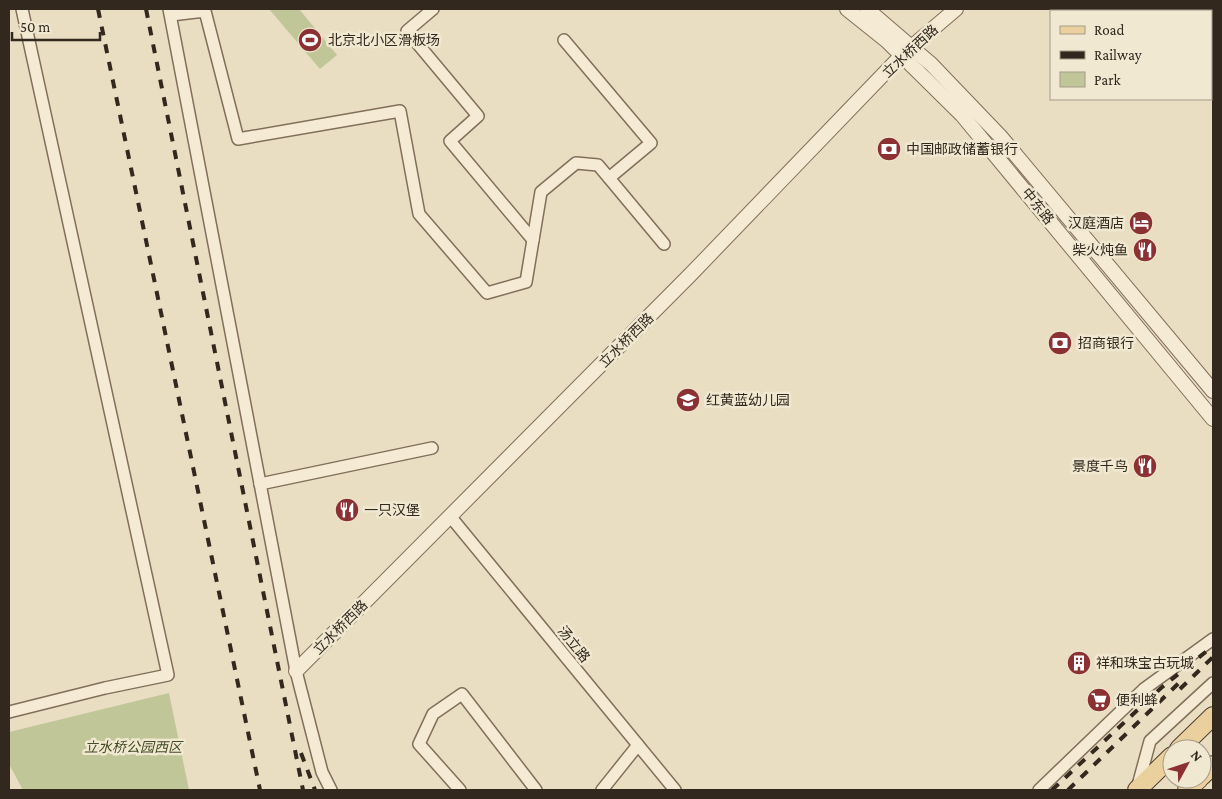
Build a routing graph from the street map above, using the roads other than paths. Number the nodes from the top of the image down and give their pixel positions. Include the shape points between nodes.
1 (22, 9) edge
2 (434, 9) edge
3 (847, 9) edge
4 (867, 9) edge
5 (956, 9) edge
6 (204, 10) edge
7 (170, 12) edge
8 (564, 40) dead end
9 (907, 51) junction
10 (609, 178) junction
11 (533, 240) junction
12 (664, 244) dead end
13 (1213, 391) edge
14 (1213, 419) edge
15 (432, 448) dead end
16 (260, 484) junction
17 (450, 516) junction
18 (1213, 639) edge
19 (296, 671) junction
20 (1213, 683) edge
21 (9, 712) edge
22 (1213, 716) edge
23 (1189, 739) edge
24 (638, 745) junction
25 (1162, 766) edge
26 (331, 790) edge
27 (460, 790) edge
28 (536, 790) edge
29 (602, 790) edge
30 (675, 790) edge
31 (1039, 790) edge
32 (1137, 790) edge

1 - 21 street via 168,675
2 - 11 street via 407,31 478,116 450,141
3 - 9 street, 中东路
4 - 9 street, 中东路
5 - 9 street, 立水桥西路
6 - 7 street
6 - 11 street via 238,139 400,111 419,214 487,293 526,282
7 - 16 street
8 - 10 street via 651,143
9 - 13 street, 中东路 via 1000,136
9 - 14 street, 中东路
9 - 17 street, 立水桥西路
10 - 11 street via 598,165 576,163 541,192
10 - 12 street
15 - 16 street
16 - 19 street
17 - 19 street, 立水桥西路
17 - 24 street, 汤立路
18 - 31 street via 1144,689
19 - 26 street via 322,772
20 - 32 street via 1150,741
22 - 23 main road
24 - 29 street
24 - 30 street, 汤立路
25 - 32 main road
27 - 28 street via 419,744 433,714 462,694

